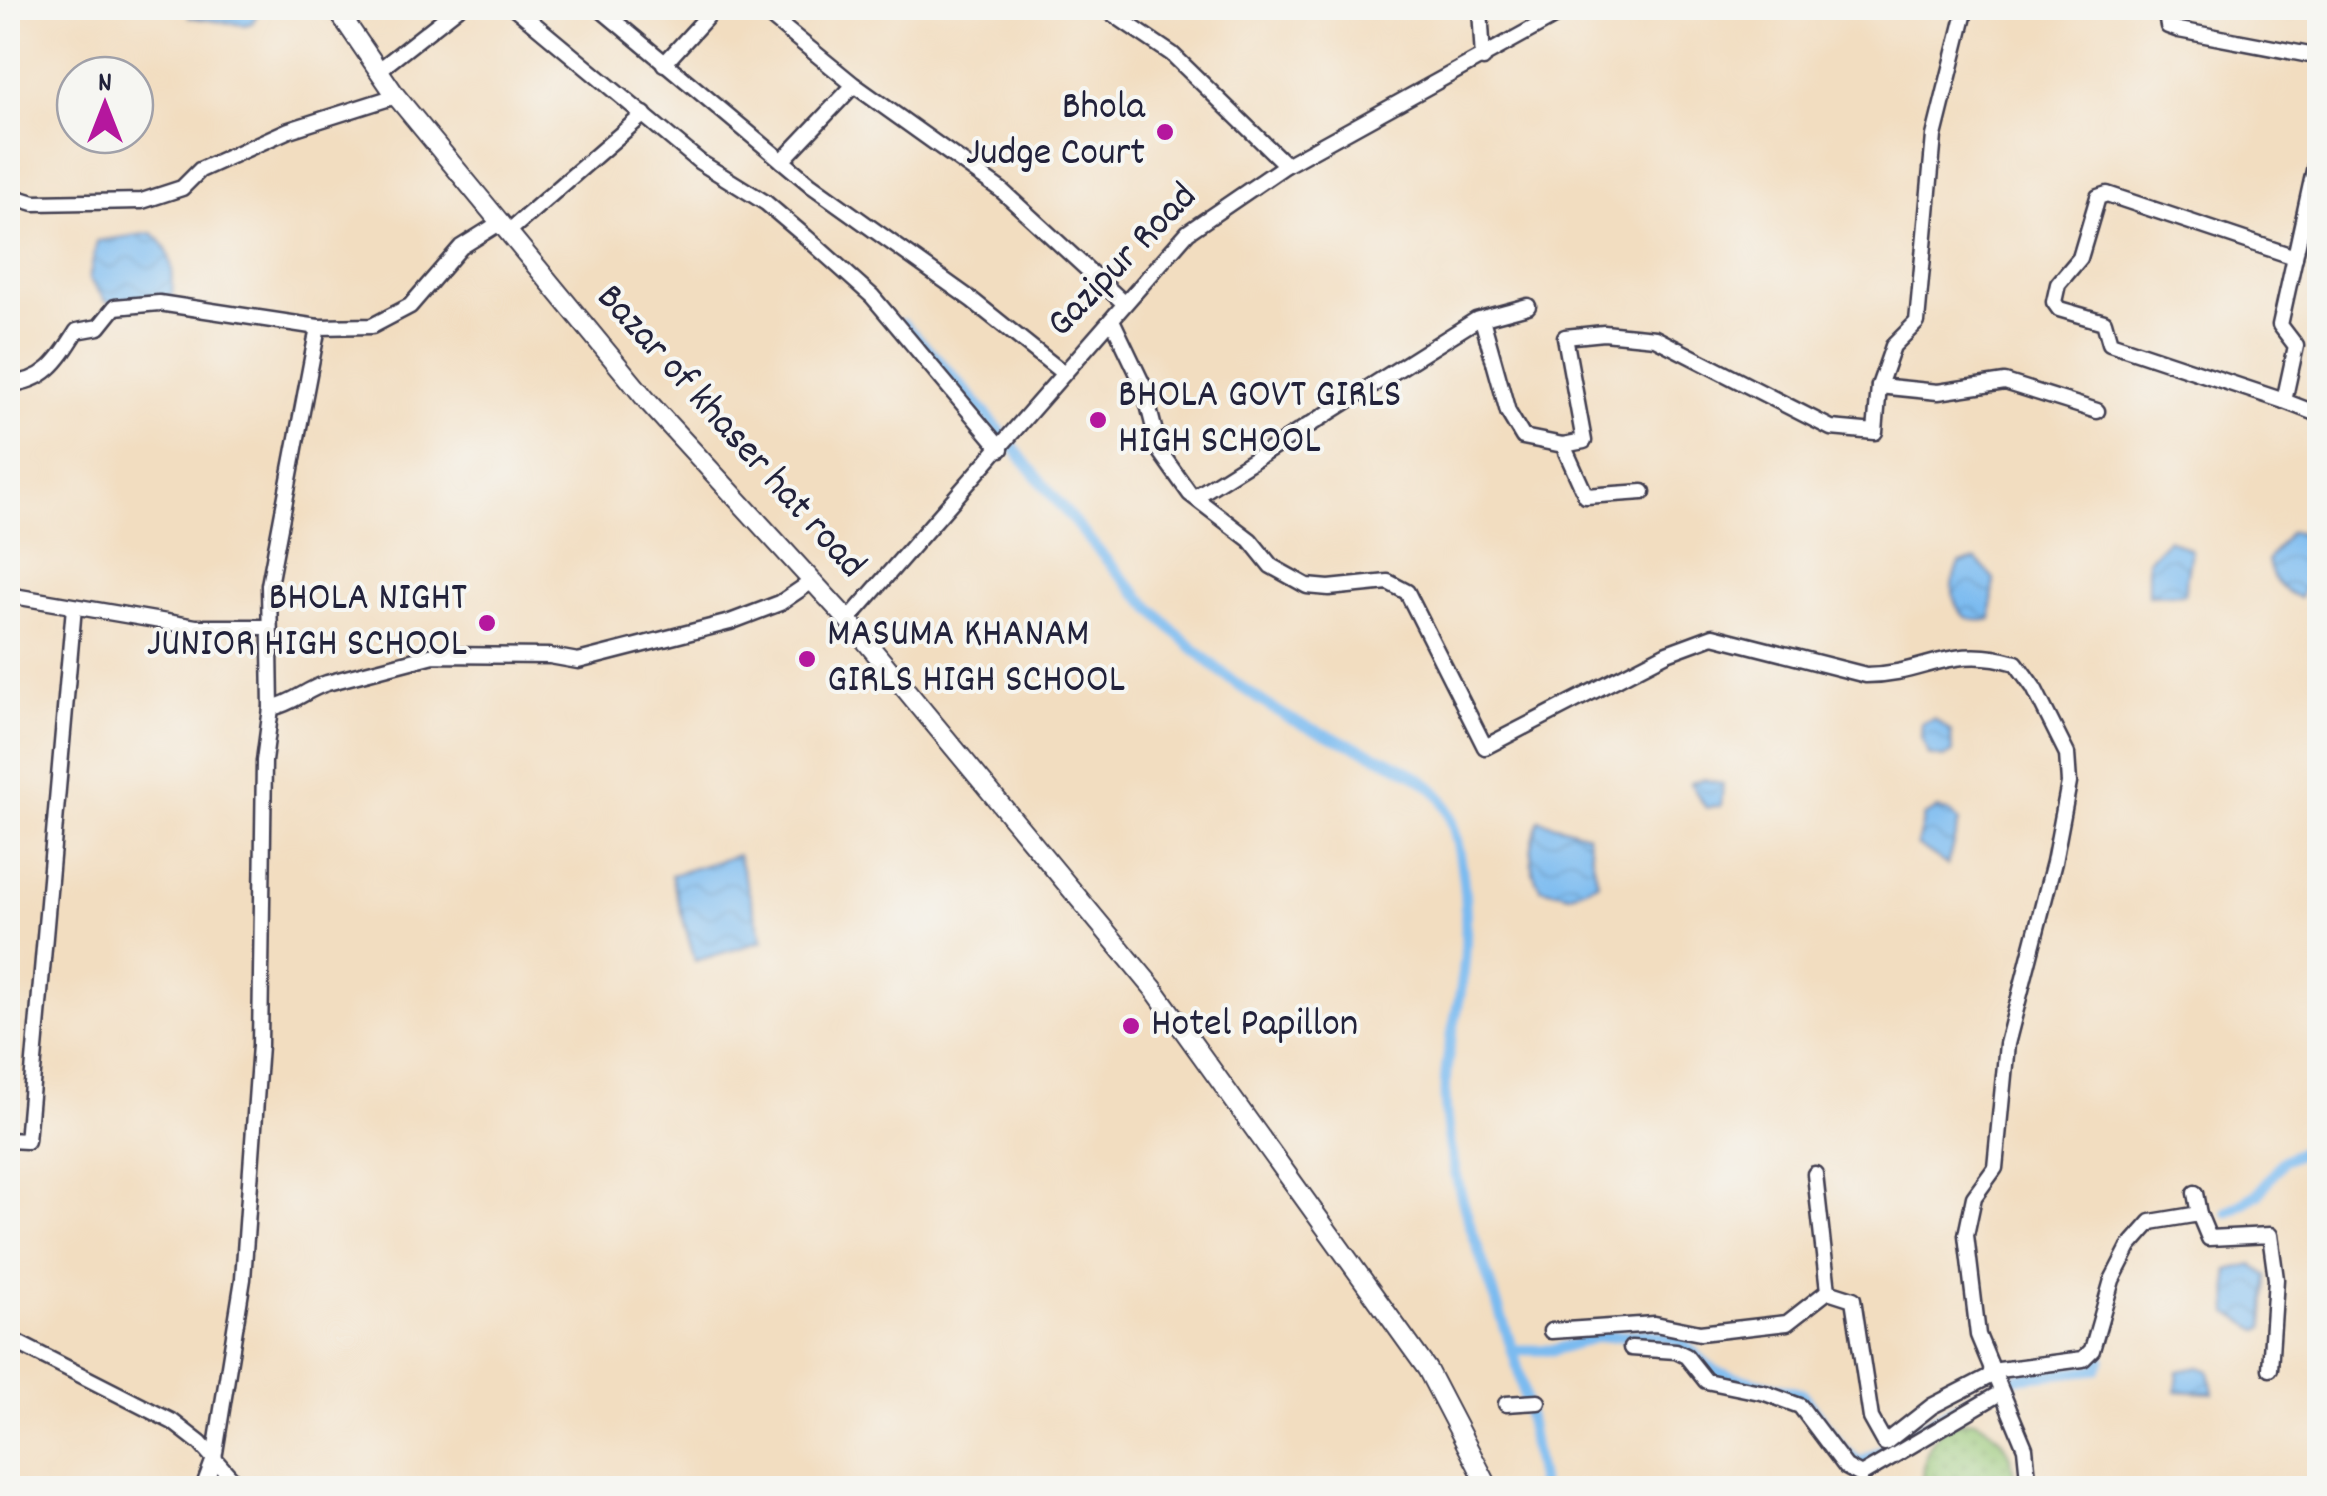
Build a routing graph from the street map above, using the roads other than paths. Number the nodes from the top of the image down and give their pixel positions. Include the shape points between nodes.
1 (11, 8) edge
2 (336, 8) edge
3 (458, 8) edge
4 (515, 8) edge
5 (598, 8) edge
6 (715, 8) edge
7 (760, 8) edge
8 (1104, 8) edge
9 (1480, 8) edge
10 (1570, 8) edge
11 (1966, 8) edge
12 (2165, 8) edge
13 (8, 20) edge
14 (2320, 57) edge
15 (1483, 59) junction
16 (664, 64) junction
17 (379, 70) junction
18 (854, 84) junction
19 (396, 96) junction
20 (644, 114) junction
21 (2320, 143) edge
22 (782, 161) junction
23 (1286, 165) junction
24 (8, 195) edge
25 (504, 227) junction
26 (2295, 257) junction
27 (1124, 303) junction
28 (1528, 306) dead end
29 (1482, 319) junction
30 (1113, 322) junction
31 (318, 328) junction
32 (1062, 372) junction
33 (8, 384) edge
34 (1879, 386) junction
35 (2284, 400) junction
36 (2097, 411) dead end
37 (2320, 416) edge
38 (1563, 445) junction
39 (1001, 449) junction
40 (1643, 492) dead end
41 (1194, 498) junction
42 (812, 582) junction
43 (8, 595) edge
44 (74, 606) junction
45 (848, 620) junction
46 (267, 627) junction
47 (271, 708) junction
48 (8, 1140) edge
49 (1815, 1174) dead end
50 (2195, 1193) dead end
51 (2199, 1214) junction
52 (1828, 1291) junction
53 (1551, 1331) dead end
54 (8, 1338) edge
55 (1631, 1348) dead end
56 (2270, 1368) dead end
57 (1992, 1375) junction
58 (2001, 1394) junction
59 (1538, 1402) dead end
60 (1506, 1404) dead end
61 (214, 1459) junction
62 (203, 1488) edge
63 (240, 1488) edge
64 (1489, 1488) edge
65 (2029, 1488) edge

1 - 13 street
2 - 17 main road, Bazar of khaser hat road
3 - 17 street
4 - 20 street
5 - 16 street
6 - 16 street
7 - 18 street
8 - 23 street via 1172,54
9 - 15 street
10 - 15 street, Gazipur Road
11 - 34 street via 1934,136 1917,322 1892,346
12 - 14 street via 2168,26 2179,30
15 - 23 street, Gazipur Road
16 - 22 street
17 - 19 main road, Bazar of khaser hat road
18 - 22 street
18 - 27 street via 1002,190
19 - 24 street via 289,130 200,170 182,188 142,201 34,203
19 - 25 main road, Bazar of khaser hat road
20 - 25 street
20 - 39 street via 700,162 766,203 872,296
21 - 26 street
22 - 32 street
23 - 27 street, Gazipur Road via 1188,232
25 - 31 street via 461,247 394,317 354,329
25 - 42 main road, Bazar of khaser hat road via 650,403
26 - 35 street via 2280,325 2296,346
26 - 35 street via 2107,194 2098,197 2080,258 2058,284 2054,302 2104,322 2110,343
27 - 30 street, Gazipur Road
28 - 29 street
29 - 38 street via 1508,412 1523,437
29 - 41 street
30 - 32 street, Gazipur Road
30 - 41 street via 1143,385 1160,452
31 - 33 street via 198,306 114,307 99,327 76,331 35,381
31 - 46 street via 270,566
32 - 39 street, Gazipur Road
34 - 36 street via 1938,392 2005,382
34 - 38 street via 1875,432 1830,428 1654,338 1566,338 1584,441
35 - 37 street
38 - 40 street via 1586,496
39 - 45 street, Gazipur Road
41 - 57 street via 1250,540 1271,566 1307,586 1388,582 1407,592 1485,747 1667,653 1714,636 1866,675 1951,656 2016,662 2062,744 2069,783 2007,1044 1995,1168 1974,1198 1966,1235 1978,1335
42 - 45 main road, Bazar of khaser hat road
42 - 47 street via 730,622 578,662 434,655 309,688 295,703
43 - 44 street
44 - 46 street via 196,627
44 - 48 street via 27,1141
45 - 64 main road, Bazar of khaser hat road via 1153,988 1229,1090 1426,1369
46 - 47 street
47 - 61 street via 246,1250
49 - 52 street
50 - 51 street
51 - 56 street via 2210,1238 2270,1235 2276,1279
51 - 57 street via 2152,1222 2129,1247 2084,1359
52 - 53 street via 1787,1324 1700,1333 1655,1324
52 - 57 street via 1852,1299 1871,1418 1885,1443 1932,1406
54 - 61 street via 173,1422
55 - 58 street via 1676,1351 1706,1381 1792,1401 1861,1475
57 - 58 street
58 - 65 street via 2025,1448
59 - 60 street
61 - 62 street
61 - 63 street

